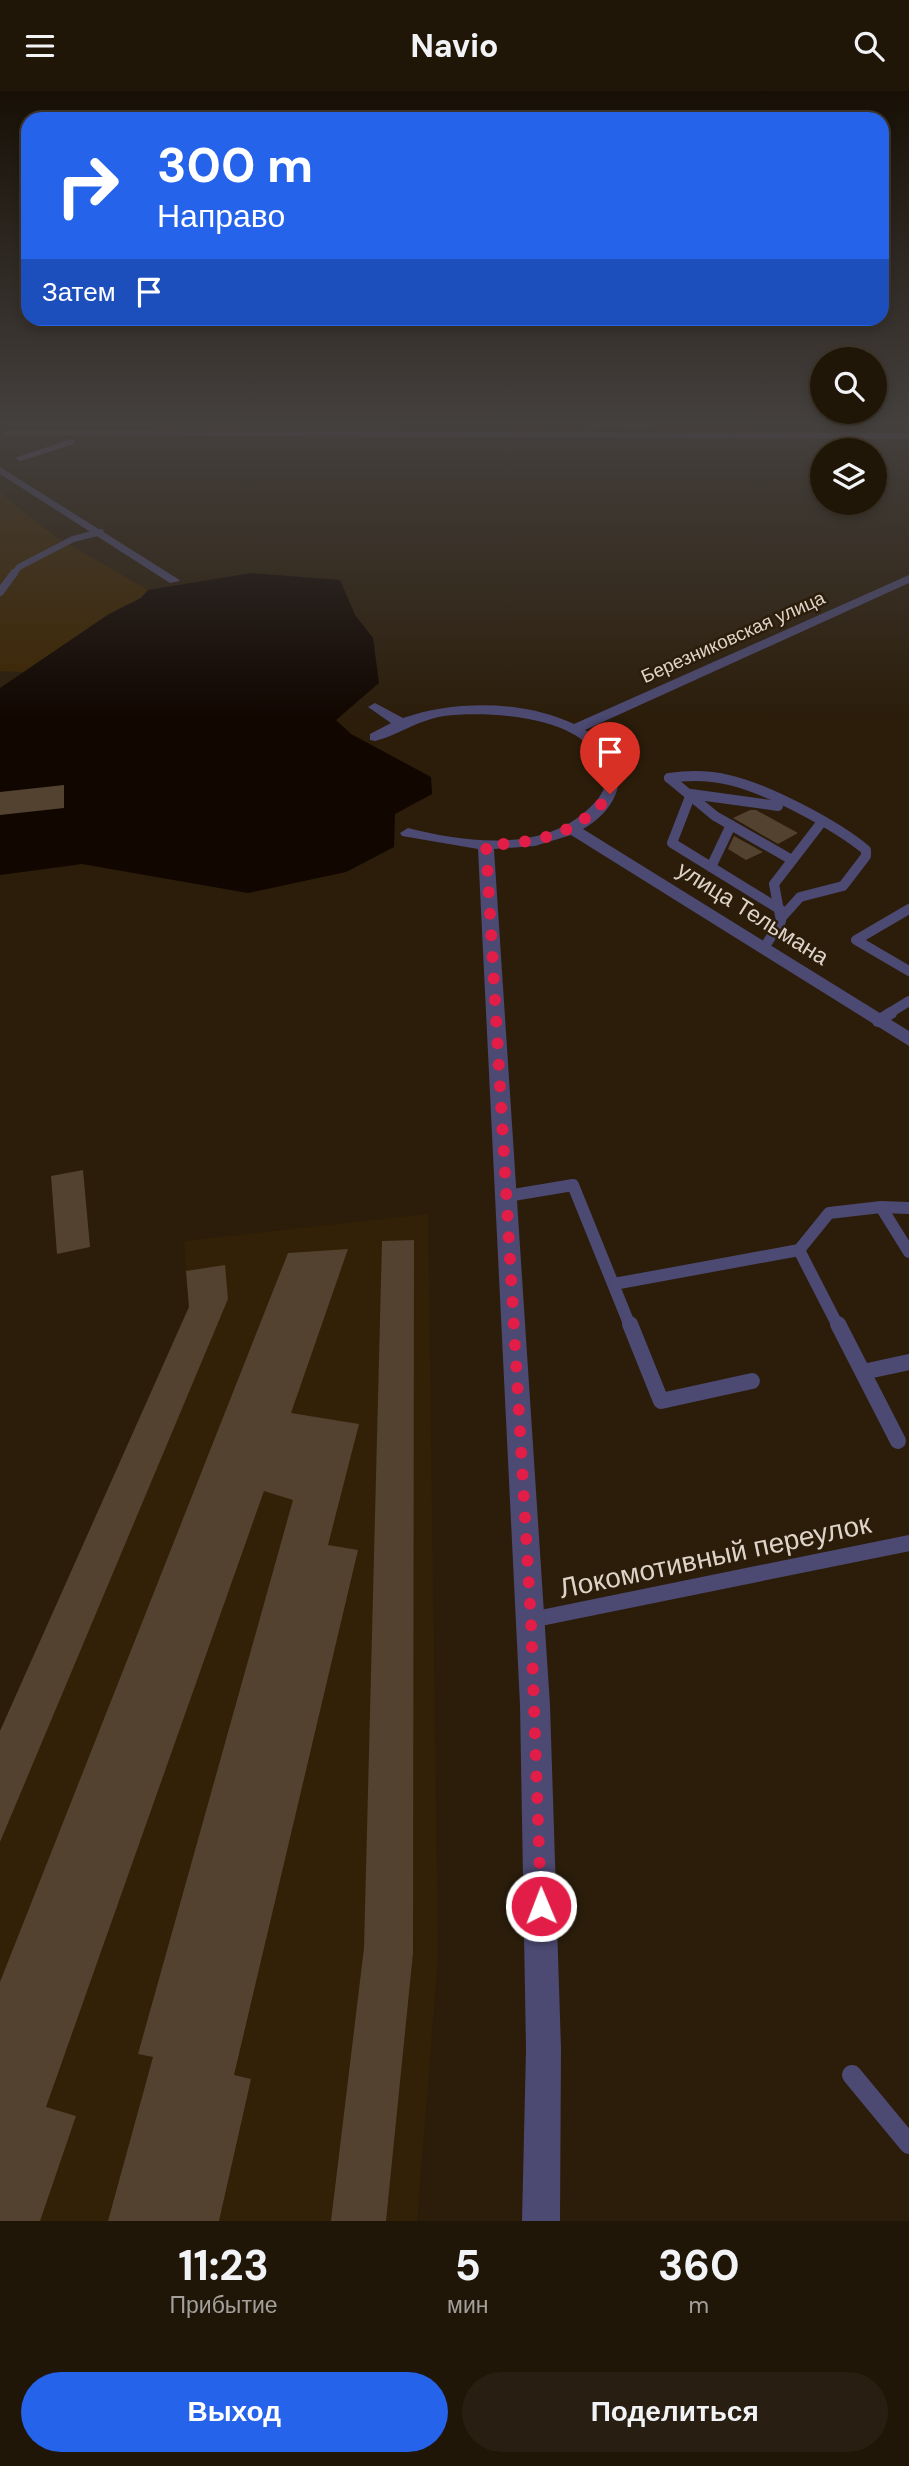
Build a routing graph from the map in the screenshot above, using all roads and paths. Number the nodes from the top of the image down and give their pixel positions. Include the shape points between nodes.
1 (82, 520) edge
2 (100, 532) junction
3 (909, 579) edge
4 (174, 581) dead end
5 (0, 592) edge
6 (375, 707) dead end
7 (402, 724) junction
8 (573, 730) junction
9 (375, 737) dead end
10 (691, 794) junction
11 (792, 808) junction
12 (821, 823) junction
13 (731, 825) junction
14 (571, 828) junction
15 (408, 833) dead end
16 (486, 845) junction
17 (792, 860) junction
18 (711, 867) junction
19 (909, 909) edge
20 (782, 913) junction
21 (764, 948) junction
22 (909, 971) edge
23 (909, 1001) edge
24 (878, 1021) junction
25 (909, 1040) edge
26 (507, 1196) junction
27 (881, 1207) junction
28 (909, 1208) edge
29 (799, 1250) junction
30 (909, 1252) edge
31 (614, 1284) junction
32 (909, 1362) edge
33 (863, 1372) junction
34 (752, 1381) dead end
35 (898, 1441) dead end
36 (909, 1543) edge
37 (531, 1621) junction
38 (852, 2075) dead end
39 (909, 2144) edge
40 (541, 2221) edge

1 - 2 street
2 - 4 street
2 - 5 lane via 74,539 19,567
3 - 8 street, Березниковская улица
6 - 7 street
7 - 8 street via 454,711 486,710 538,717
7 - 9 street
8 - 14 street via 594,743 608,759 614,776 610,794 595,813
10 - 11 lane
10 - 11 lane via 669,778 695,774 739,783
10 - 13 lane
10 - 18 lane via 672,843
11 - 12 lane
12 - 17 lane
12 - 20 lane via 862,845 866,856 843,886 800,897
13 - 17 lane
13 - 18 lane
14 - 16 street via 536,840
14 - 21 street, улица Тельмана
15 - 16 street via 440,842
16 - 26 street
17 - 20 lane via 774,884
18 - 20 lane
19 - 22 lane via 856,940
20 - 21 lane via 780,929
21 - 24 street, улица Тельмана
23 - 24 lane
24 - 25 street, улица Тельмана
26 - 31 lane via 573,1185
26 - 37 street
27 - 28 lane
27 - 29 lane via 829,1213
27 - 30 lane
29 - 31 lane
29 - 33 lane
31 - 34 lane via 661,1401
32 - 33 lane
33 - 35 lane
36 - 37 lane, Локомотивный переулок
37 - 40 street via 544,2070
38 - 39 lane

